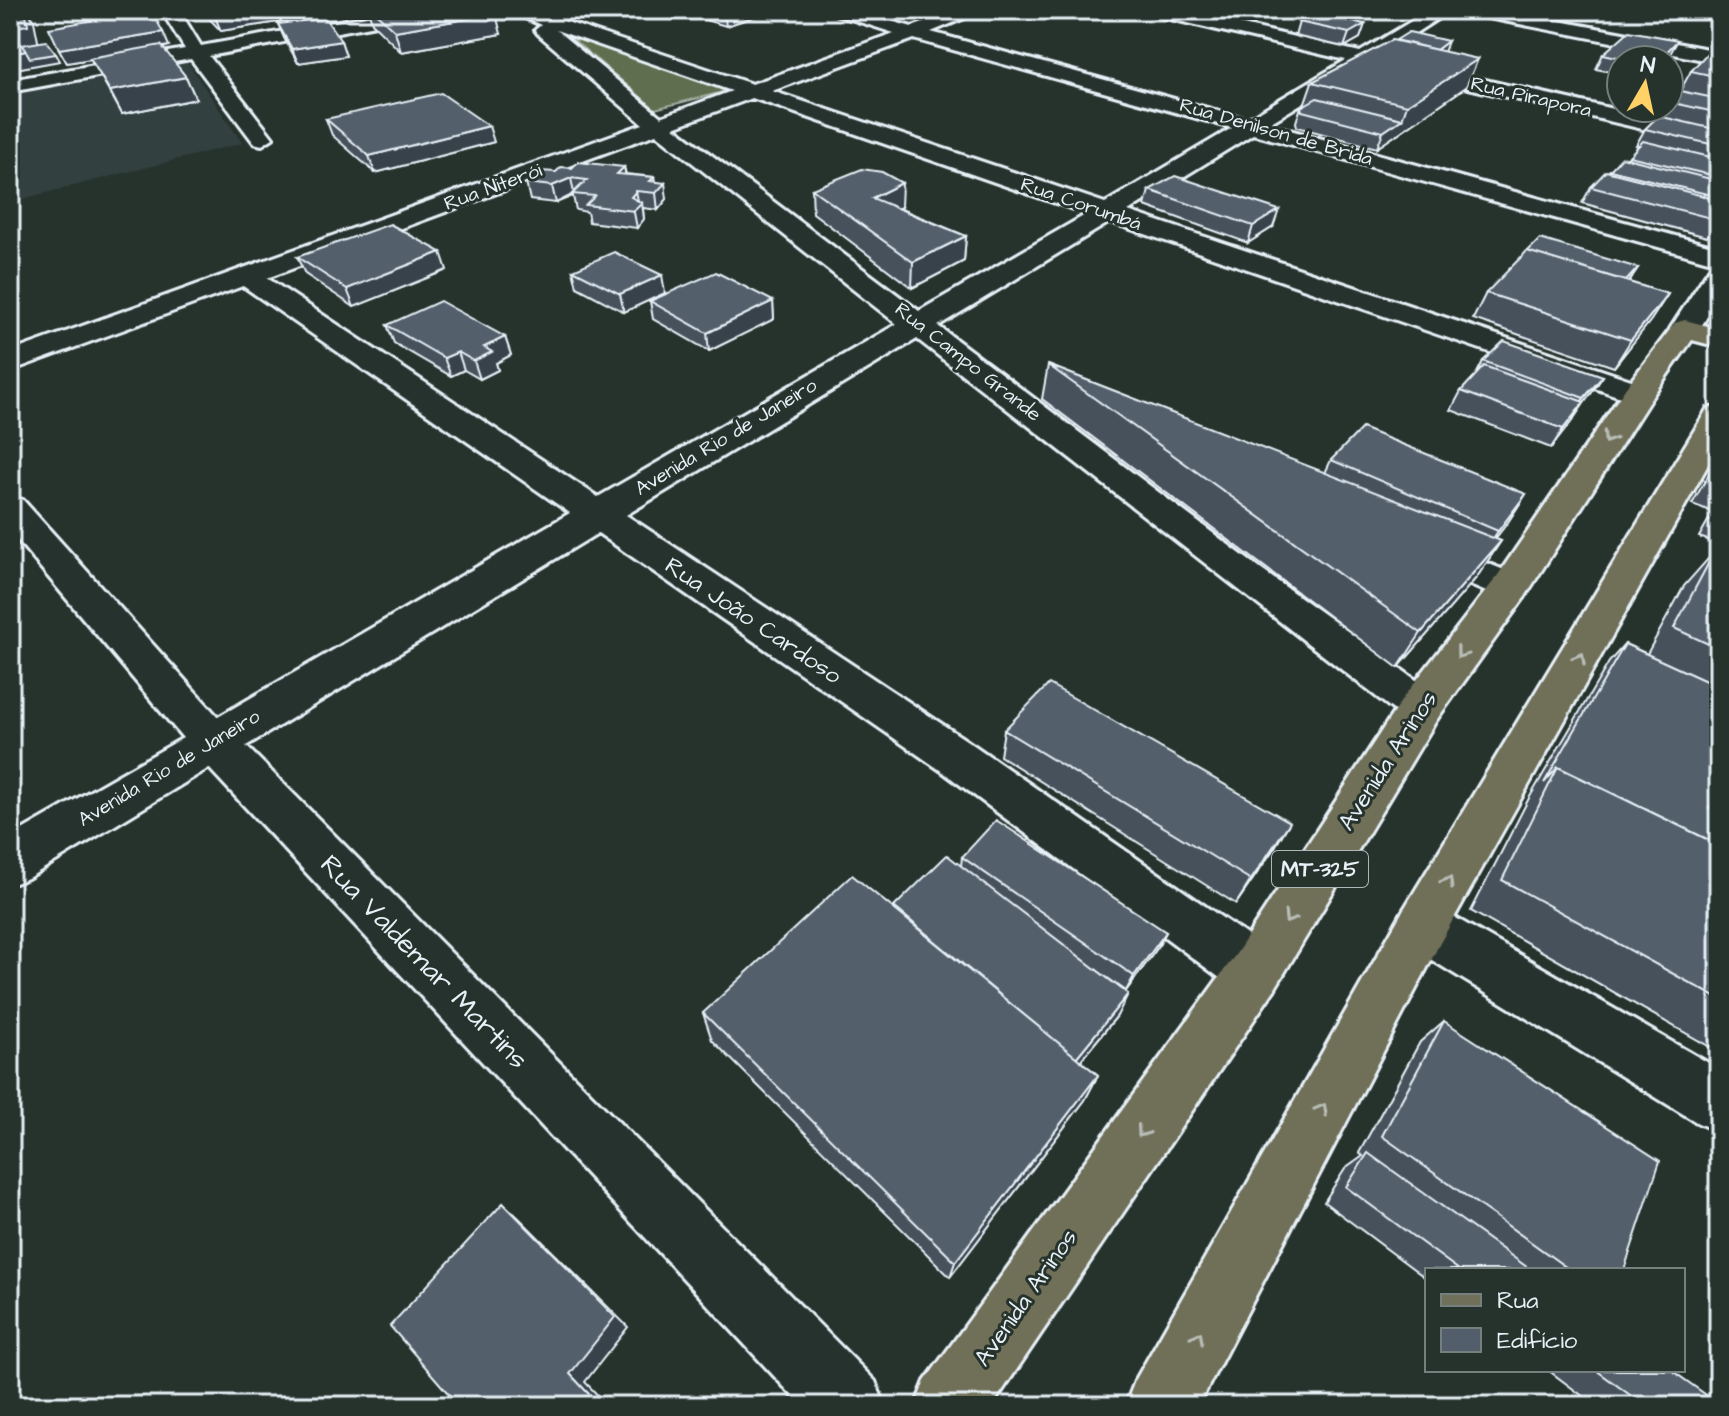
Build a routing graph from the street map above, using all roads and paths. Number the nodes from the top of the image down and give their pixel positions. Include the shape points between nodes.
1 (170, 10) edge
2 (430, 10) edge
3 (831, 10) edge
4 (975, 10) edge
5 (1155, 10) edge
6 (1442, 10) edge
7 (1473, 10) edge
8 (523, 12) edge
9 (913, 33) junction
10 (196, 52) junction
11 (1362, 57) junction
12 (1719, 57) edge
13 (10, 86) edge
14 (753, 91) junction
15 (1250, 124) junction
16 (659, 126) junction
17 (262, 138) dead end
18 (1719, 140) edge
19 (1107, 213) junction
20 (1719, 256) edge
21 (1719, 275) edge
22 (246, 276) junction
23 (917, 323) junction
24 (1698, 345) edge
25 (953, 350) junction
26 (10, 362) edge
27 (1638, 393) junction
28 (1070, 400) edge
29 (1719, 416) edge
30 (10, 508) edge
31 (595, 515) junction
32 (1393, 538) edge
33 (1510, 588) junction
34 (1421, 707) junction
35 (213, 742) junction
36 (10, 863) edge
37 (1422, 926) junction
38 (1255, 972) junction
39 (1719, 1102) edge
40 (850, 1406) edge
41 (950, 1406) edge
42 (1160, 1406) edge

1 - 10 street
2 - 10 street
3 - 9 street, Rua Denilson de Brida
4 - 9 street, Rua Niterói
5 - 11 street, Rua Pirapora
6 - 11 street, Avenida Rio de Janeiro
7 - 12 street
8 - 14 street, Rua Corumbá
8 - 16 street, Rua Campo Grande
9 - 14 street, Rua Niterói
9 - 15 street, Rua Denilson de Brida
10 - 13 street
10 - 17 street
11 - 15 street, Avenida Rio de Janeiro
11 - 18 street, Rua Pirapora
14 - 16 street, Rua Niterói
14 - 19 street, Rua Corumbá
15 - 19 street, Avenida Rio de Janeiro
15 - 20 street, Rua Denilson de Brida
16 - 22 street, Rua Niterói
16 - 23 street, Rua Campo Grande
19 - 23 street, Avenida Rio de Janeiro
19 - 27 street, Rua Corumbá
21 - 24 street, Avenida Arinos / MT-325
22 - 26 street, Rua Niterói
22 - 31 street, Rua João Cardoso
23 - 25 street, Rua Campo Grande
23 - 31 street, Avenida Rio de Janeiro
24 - 27 main road, Avenida Arinos / MT-325
25 - 28 street
25 - 34 street, Rua Campo Grande
27 -> 33 main road, Avenida Arinos / MT-325
37 -> 29 main road
30 - 35 street, Rua Valdemar Martins
31 - 35 street, Avenida Rio de Janeiro
31 - 38 street, Rua João Cardoso via 959,759
32 - 33 street
33 -> 34 main road, Avenida Arinos / MT-325
34 -> 38 main road, Avenida Arinos / MT-325
35 - 36 street, Avenida Rio de Janeiro
35 - 40 street, Rua Valdemar Martins
37 - 39 street
42 -> 37 main road
38 -> 41 main road, Avenida Arinos / MT-325

